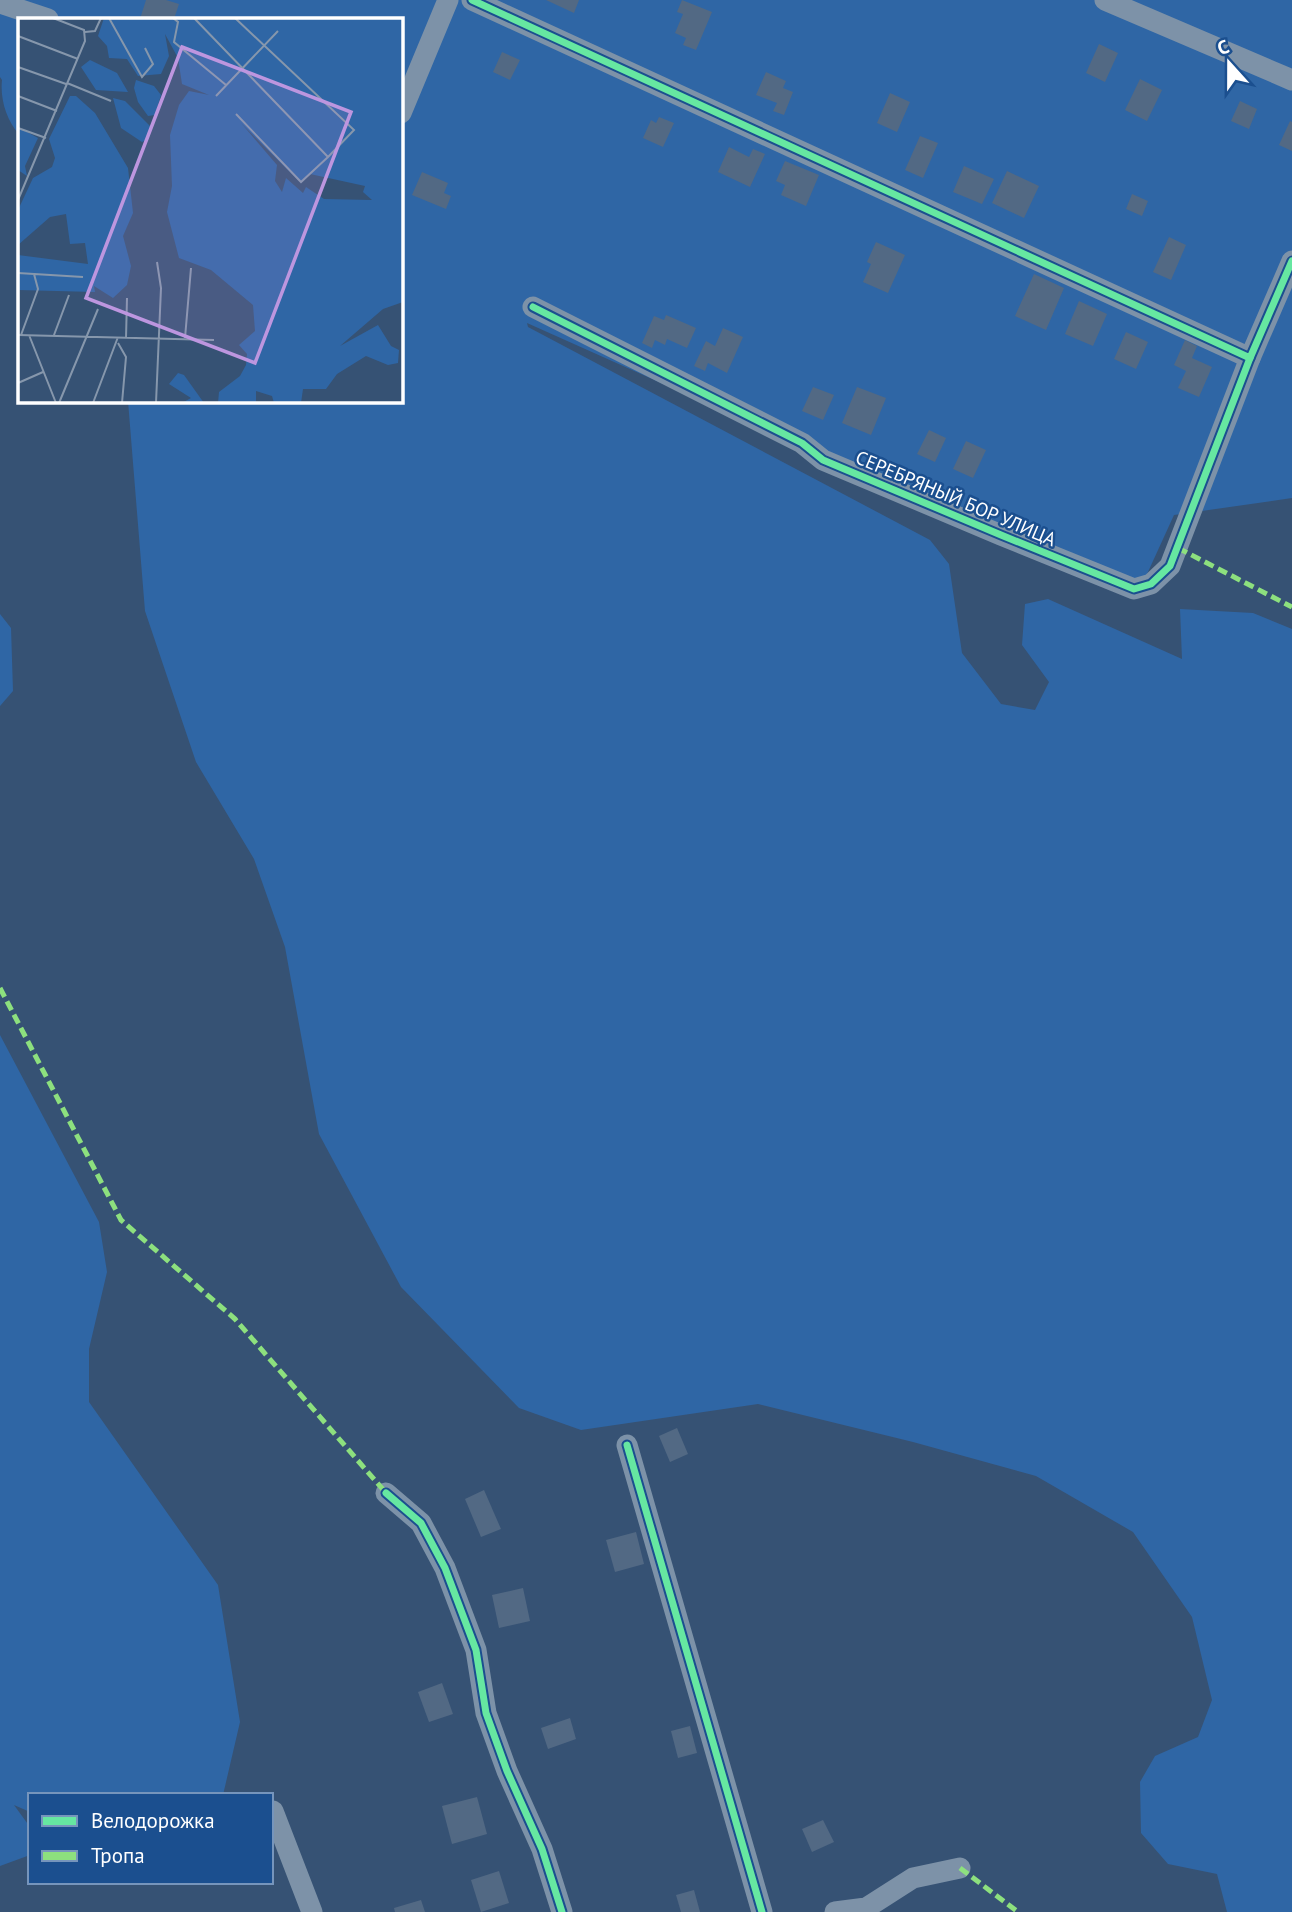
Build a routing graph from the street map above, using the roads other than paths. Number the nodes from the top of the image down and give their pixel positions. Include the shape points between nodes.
1 (448, 0) edge
2 (472, 0) edge
3 (1105, 0) edge
4 (0, 3) edge
5 (45, 18) edge
6 (1292, 80) edge
7 (402, 111) edge
8 (1292, 261) edge
9 (533, 307) dead end
10 (1250, 358) junction
11 (628, 1445) dead end
12 (386, 1493) dead end
13 (273, 1811) dead end
14 (960, 1868) dead end
15 (312, 1912) edge
16 (562, 1912) edge
17 (762, 1912) edge
18 (835, 1912) edge

1 - 7 street
2 - 10 street
3 - 6 street
4 - 5 street
8 - 10 street, СЕРЕБРЯНЫЙ БОР УЛИЦА
9 - 10 street, СЕРЕБРЯНЫЙ БОР УЛИЦА via 802,443 823,460 1134,589 1151,584 1170,566
11 - 17 street
12 - 16 street via 421,1523 445,1568 476,1650 486,1713 542,1849
13 - 15 street
14 - 18 street via 913,1878 866,1908

